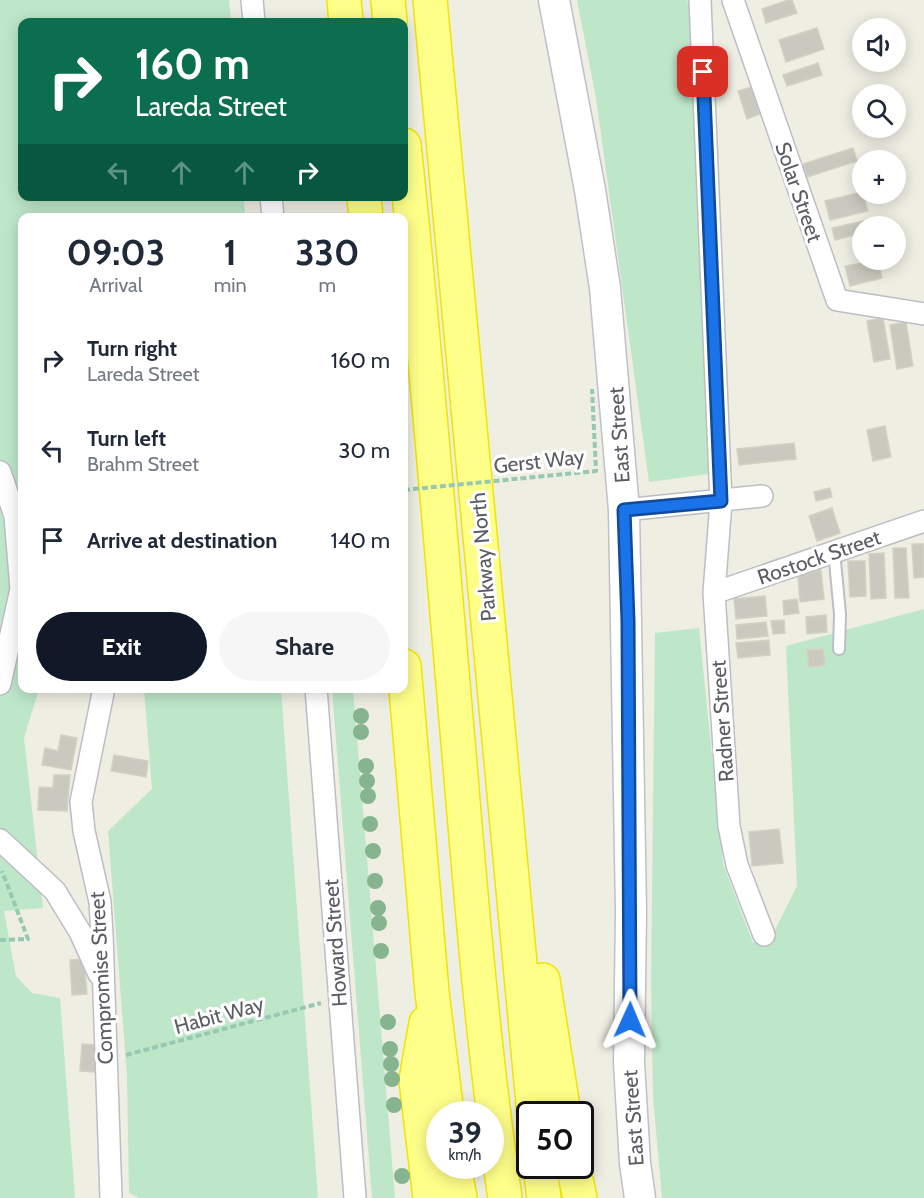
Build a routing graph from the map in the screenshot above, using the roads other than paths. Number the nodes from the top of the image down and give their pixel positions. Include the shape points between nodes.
1 (252, 0) edge
2 (344, 0) edge
3 (387, 0) edge
4 (430, 0) edge
5 (554, 0) edge
6 (700, 0) edge
7 (733, 0) edge
8 (254, 18) edge
9 (346, 18) edge
10 (389, 18) edge
11 (408, 184) edge
12 (924, 314) edge
13 (0, 472) edge
14 (762, 496) dead end
15 (721, 501) junction
16 (624, 510) junction
17 (479, 515) junction
18 (924, 520) edge
19 (18, 538) edge
20 (834, 551) junction
21 (714, 593) junction
22 (18, 603) edge
23 (839, 649) dead end
24 (0, 684) edge
25 (103, 693) edge
26 (316, 693) edge
27 (406, 693) edge
28 (0, 840) edge
29 (764, 935) dead end
30 (103, 982) junction
31 (432, 992) junction
32 (445, 1101) edge
33 (533, 1101) edge
34 (562, 1101) edge
35 (456, 1179) edge
36 (542, 1179) edge
37 (576, 1179) edge
38 (111, 1198) edge
39 (355, 1198) edge
40 (430, 1198) edge
41 (460, 1198) edge
42 (506, 1198) edge
43 (544, 1198) edge
44 (580, 1198) edge
45 (640, 1198) edge

1 - 8 street
2 - 9 highway
3 - 10 highway
4 - 17 highway, Parkway North
5 - 16 main road, East Street via 605,288
6 - 15 street, Radner Street
7 - 12 street, Solar Street via 837,300
11 - 42 highway via 476,960
13 - 19 street
14 - 15 street
15 - 16 street
15 - 21 street, Radner Street
16 - 45 main road, East Street via 631,900 629,1063
17 - 33 highway, Parkway North
17 - 34 highway
18 - 20 street, Rostock Street
20 - 21 street, Rostock Street
20 - 23 lane
21 - 29 street, Radner Street via 729,826 737,865
22 - 24 street
25 - 30 street, Compromise Street via 81,802 100,902
26 - 39 street, Howard Street
27 - 31 highway
28 - 30 street via 55,891
30 - 38 street, Compromise Street
31 - 32 highway
31 - 40 highway via 416,1080
35 - 41 highway
36 - 43 highway
37 - 44 highway

